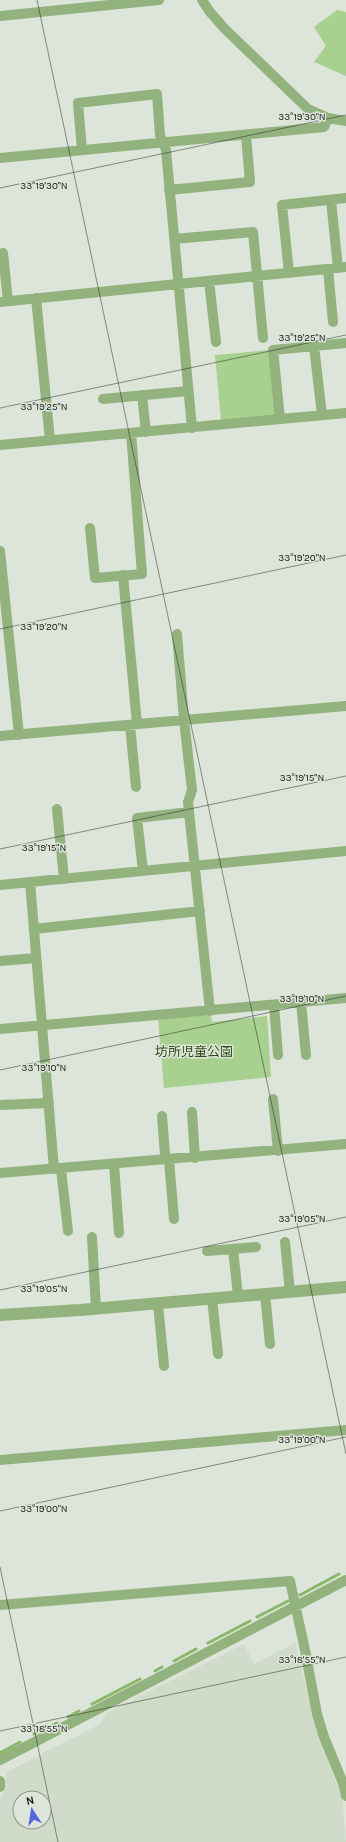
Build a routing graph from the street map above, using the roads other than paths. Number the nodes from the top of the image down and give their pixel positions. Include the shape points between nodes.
1 (159, 0) edge
2 (202, 0) edge
3 (0, 16) edge
4 (328, 118) junction
5 (346, 121) edge
6 (246, 135) junction
7 (163, 142) junction
8 (82, 150) junction
9 (0, 158) edge
10 (170, 190) junction
11 (346, 198) edge
12 (331, 200) junction
13 (174, 239) junction
14 (3, 253) dead end
15 (337, 268) edge
16 (289, 273) junction
17 (257, 276) junction
18 (209, 281) junction
19 (178, 285) junction
20 (36, 298) junction
21 (4, 301) edge
22 (333, 322) dead end
23 (263, 338) dead end
24 (216, 342) dead end
25 (346, 344) edge
26 (314, 346) junction
27 (188, 391) junction
28 (142, 395) junction
29 (103, 399) dead end
30 (346, 413) edge
31 (322, 415) junction
32 (280, 419) junction
33 (192, 428) junction
34 (146, 432) junction
35 (131, 433) junction
36 (50, 440) junction
37 (0, 445) edge
38 (90, 528) dead end
39 (0, 550) edge
40 (123, 575) junction
41 (2, 590) edge
42 (177, 634) dead end
43 (346, 706) edge
44 (184, 720) junction
45 (133, 725) junction
46 (19, 735) junction
47 (0, 736) edge
48 (136, 787) dead end
49 (57, 809) dead end
50 (189, 812) junction
51 (346, 851) edge
52 (196, 866) junction
53 (143, 871) junction
54 (64, 879) junction
55 (30, 882) junction
56 (0, 885) edge
57 (200, 911) junction
58 (34, 929) junction
59 (36, 958) junction
60 (0, 961) edge
61 (346, 998) edge
62 (301, 1002) junction
63 (274, 1005) junction
64 (210, 1011) junction
65 (42, 1026) junction
66 (0, 1029) edge
67 (278, 1055) dead end
68 (306, 1055) dead end
69 (273, 1099) dead end
70 (49, 1103) junction
71 (0, 1105) edge
72 (192, 1112) dead end
73 (162, 1116) dead end
74 (346, 1144) edge
75 (278, 1151) junction
76 (195, 1158) junction
77 (169, 1160) junction
78 (114, 1164) junction
79 (58, 1169) junction
80 (0, 1172) edge
81 (174, 1218) dead end
82 (68, 1231) dead end
83 (119, 1233) dead end
84 (92, 1238) dead end
85 (285, 1242) dead end
86 (256, 1247) dead end
87 (233, 1249) junction
88 (207, 1251) dead end
89 (346, 1287) edge
90 (290, 1292) junction
91 (265, 1294) junction
92 (238, 1296) junction
93 (212, 1299) junction
94 (158, 1304) junction
95 (96, 1309) junction
96 (0, 1315) edge
97 (270, 1344) dead end
98 (218, 1354) dead end
99 (164, 1366) dead end
100 (346, 1430) edge
101 (0, 1460) edge
102 (346, 1580) edge
103 (0, 1604) edge
104 (295, 1607) junction
105 (0, 1760) edge
106 (0, 1781) edge
107 (0, 1787) edge
108 (346, 1796) edge

1 - 3 street
2 - 4 street via 224,28 296,98 308,109
4 - 5 street
4 - 6 street via 324,128
6 - 7 street
6 - 10 street via 250,182
7 - 8 street
7 - 8 street via 160,135 157,94 78,103
7 - 10 street
8 - 9 street
10 - 13 street
11 - 12 street
12 - 15 street
12 - 16 street via 282,205
13 - 17 street via 253,232
13 - 19 street
14 - 21 street
15 - 16 street
15 - 22 street
16 - 17 street
17 - 18 street
17 - 23 street
18 - 19 street
18 - 24 street
19 - 20 street
19 - 27 street
20 - 21 street
20 - 36 street
25 - 26 street
26 - 31 street
26 - 32 street via 273,350
27 - 28 street
27 - 33 street
28 - 29 street
28 - 34 street
30 - 31 street
31 - 32 street
32 - 33 street
33 - 34 street
34 - 35 street
35 - 36 street
35 - 40 street via 142,574
36 - 37 street
38 - 40 street via 95,578
39 - 41 street
40 - 45 street
41 - 46 street
42 - 44 street
43 - 44 street
44 - 45 street
44 - 50 street via 192,790 188,802
45 - 46 street
45 - 48 street
46 - 47 street
49 - 54 street
50 - 52 street
50 - 53 street via 137,818
51 - 52 street
52 - 53 street
52 - 57 street
53 - 54 street
54 - 55 street
55 - 56 street
55 - 58 street
57 - 58 street
57 - 64 street
58 - 59 street
59 - 60 street
59 - 65 street
61 - 62 street
62 - 63 street
62 - 68 street
63 - 64 street
63 - 67 street
64 - 65 street
65 - 66 street
65 - 70 street
69 - 75 street
70 - 71 street
70 - 79 street
72 - 76 street
73 - 77 street via 165,1155
74 - 75 street
75 - 76 street
76 - 77 street
77 - 78 street
77 - 81 street
78 - 79 street
78 - 83 street
79 - 80 street
79 - 82 street
84 - 95 street
85 - 90 street
86 - 87 street
87 - 88 street
87 - 92 street
89 - 90 street
90 - 91 street
91 - 92 street
91 - 97 street
92 - 93 street
93 - 94 street
93 - 98 street
94 - 95 street
94 - 99 street
95 - 96 street
100 - 101 street
102 - 104 street
103 - 104 street via 290,1581
104 - 105 street
104 - 108 street via 317,1714
106 - 107 street

